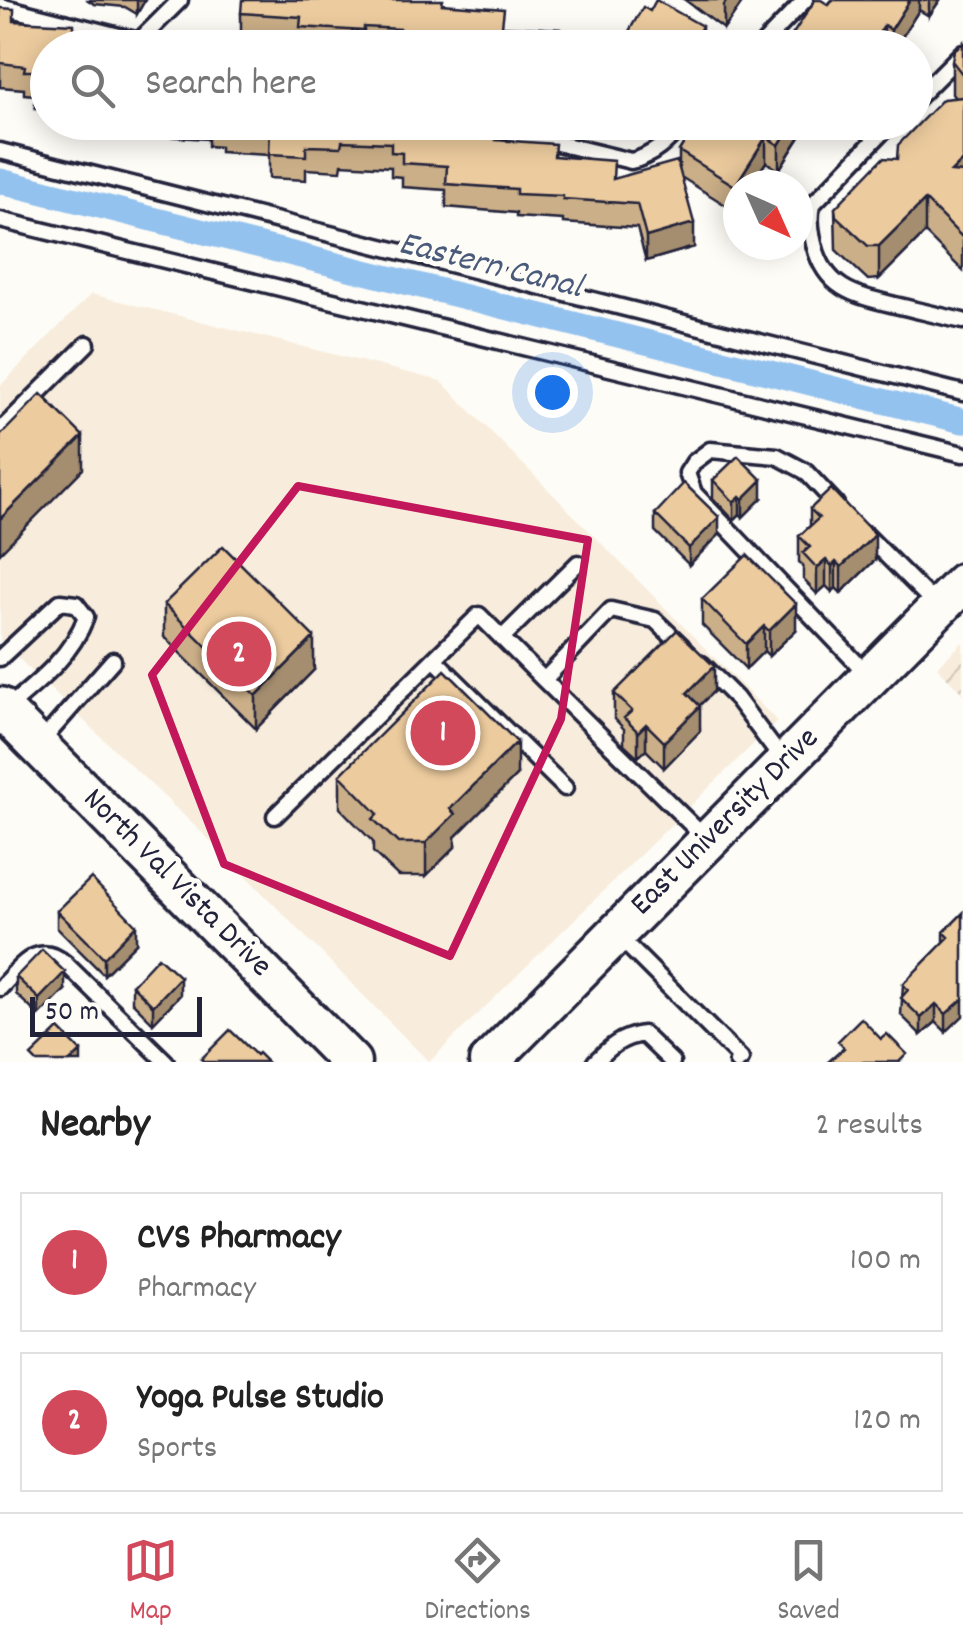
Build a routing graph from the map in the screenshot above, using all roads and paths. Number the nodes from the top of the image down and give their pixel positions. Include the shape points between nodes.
1 (180, 0) edge
2 (806, 0) edge
3 (0, 6) edge
4 (95, 30) edge
5 (150, 30) edge
6 (777, 30) edge
7 (963, 52) edge
8 (933, 82) edge
9 (543, 140) edge
10 (667, 140) edge
11 (874, 140) edge
12 (0, 151) edge
13 (0, 220) edge
14 (963, 321) edge
15 (87, 344) dead end
16 (963, 393) edge
17 (0, 431) edge
18 (963, 454) edge
19 (845, 514) edge
20 (859, 528) edge
21 (578, 563) dead end
22 (951, 596) edge
23 (502, 638) junction
24 (0, 658) edge
25 (434, 659) junction
26 (113, 660) dead end
27 (870, 677) junction
28 (544, 680) junction
29 (2, 709) edge
30 (39, 746) junction
31 (785, 763) junction
32 (564, 788) dead end
33 (275, 816) dead end
34 (708, 840) junction
35 (617, 934) junction
36 (0, 988) edge
37 (166, 1062) edge
38 (351, 1062) edge
39 (489, 1062) edge
40 (594, 1062) edge
41 (672, 1062) edge
42 (737, 1062) edge

1 - 5 lane
2 - 6 lane
3 - 4 lane
7 - 8 lane
9 - 10 lane via 631,161
11 - 14 lane via 812,206 818,261 855,295
12 - 16 lane
13 - 18 lane
15 - 17 lane
19 - 27 lane via 805,471 777,456 710,450 688,473 694,494
20 - 22 lane
21 - 23 lane
22 - 27 main road, East University Drive
23 - 25 lane via 479,615
23 - 28 lane
24 - 29 lane via 60,602 76,604 86,617 58,662
25 - 32 lane
25 - 33 lane
26 - 30 lane
27 - 31 main road, East University Drive
28 - 31 lane via 611,610 655,620 736,698
28 - 34 lane
29 - 30 main road, North Val Vista Drive
30 - 38 main road, North Val Vista Drive
31 - 34 main road, East University Drive
34 - 35 main road, East University Drive
35 - 39 main road, East University Drive
35 - 42 lane
36 - 37 lane via 27,961 46,952 60,958
40 - 41 lane via 613,1044 644,1034

